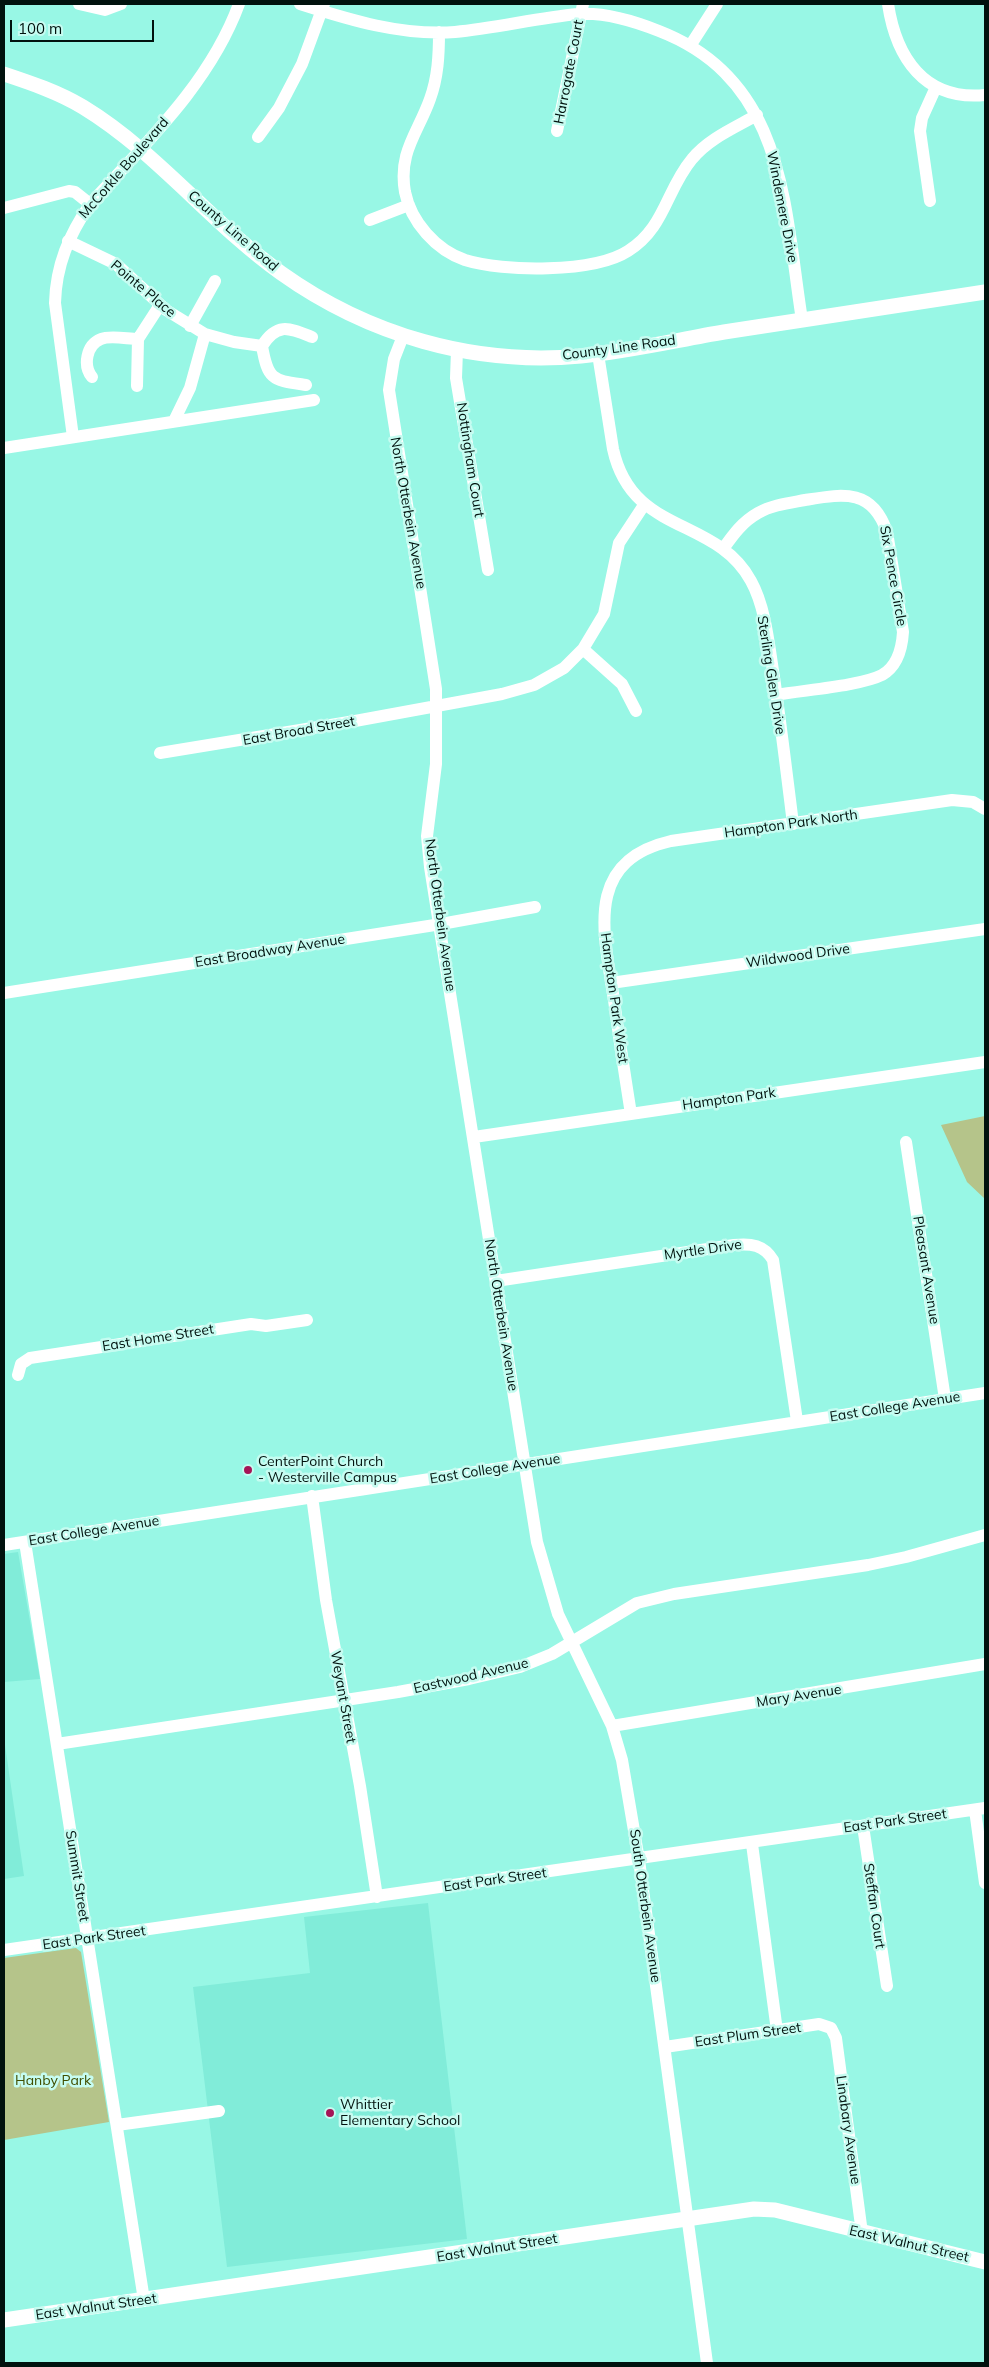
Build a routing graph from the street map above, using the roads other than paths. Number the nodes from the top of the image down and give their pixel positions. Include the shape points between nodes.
1 (79, 4) edge
2 (121, 4) edge
3 (239, 4) edge
4 (300, 4) edge
5 (717, 4) edge
6 (888, 4) edge
7 (322, 7) edge
8 (582, 9) edge
9 (439, 32) junction
10 (690, 46) junction
11 (4, 74) edge
12 (936, 87) junction
13 (985, 95) edge
14 (757, 115) junction
15 (557, 131) dead end
16 (258, 137) dead end
17 (139, 150) junction
18 (930, 201) dead end
19 (90, 204) junction
20 (409, 205) junction
21 (4, 208) edge
22 (370, 220) dead end
23 (68, 241) junction
24 (215, 281) dead end
25 (985, 292) edge
26 (160, 305) junction
27 (802, 320) junction
28 (190, 326) junction
29 (205, 334) junction
30 (403, 336) junction
31 (312, 337) dead end
32 (138, 339) junction
33 (262, 346) junction
34 (458, 350) junction
35 (598, 354) junction
36 (92, 377) dead end
37 (306, 385) dead end
38 (137, 386) dead end
39 (314, 400) dead end
40 (174, 421) junction
41 (73, 437) junction
42 (4, 448) edge
43 (644, 505) junction
44 (723, 549) junction
45 (488, 570) dead end
46 (583, 649) junction
47 (776, 695) junction
48 (438, 706) junction
49 (636, 711) dead end
50 (160, 753) dead end
51 (985, 809) edge
52 (793, 824) junction
53 (611, 884) joint
54 (535, 907) dead end
55 (440, 924) junction
56 (985, 929) edge
57 (611, 983) junction
58 (4, 993) edge
59 (985, 1062) edge
60 (631, 1114) junction
61 (474, 1137) junction
62 (906, 1142) dead end
63 (496, 1281) junction
64 (307, 1320) dead end
65 (18, 1375) dead end
66 (985, 1392) edge
67 (945, 1399) junction
68 (798, 1422) junction
69 (524, 1465) junction
70 (312, 1496) junction
71 (985, 1534) edge
72 (25, 1542) junction
73 (4, 1545) edge
74 (572, 1643) junction
75 (985, 1664) edge
76 (344, 1700) junction
77 (612, 1726) junction
78 (57, 1744) junction
79 (980, 1809) edge
80 (863, 1826) junction
81 (752, 1844) junction
82 (639, 1860) junction
83 (985, 1883) edge
84 (377, 1897) junction
85 (87, 1939) junction
86 (4, 1950) edge
87 (887, 1986) dead end
88 (831, 2028) joint
89 (777, 2031) junction
90 (665, 2047) junction
91 (219, 2111) dead end
92 (117, 2126) junction
93 (688, 2219) junction
94 (862, 2233) junction
95 (985, 2262) edge
96 (144, 2300) junction
97 (4, 2320) edge
98 (708, 2363) edge

1 - 2 street via 105,10
3 - 17 street, McCorkle Boulevard via 227,33 202,75
4 - 7 street, Windemere Drive
5 - 10 street
6 - 12 street via 894,36 905,58
7 - 9 street, Windemere Drive via 376,26 411,32
7 - 16 street via 302,64 279,108
8 - 9 street, Windemere Drive
8 - 10 street, Windemere Drive via 632,20
8 - 15 street, Harrogate Court
9 - 20 street via 438,68 430,99 405,157 404,178
10 - 14 street, Windemere Drive via 736,85
11 - 17 main road, County Line Road via 71,100 107,123
12 - 13 street via 957,93
12 - 18 street via 922,118 920,131
14 - 20 street via 712,140 696,154 658,222 644,239 627,252 591,264 528,267 465,260 433,241
14 - 27 street, Windemere Drive via 770,142 778,172
17 - 19 street, McCorkle Boulevard
17 - 30 main road, County Line Road via 280,272 330,304
19 - 21 street via 69,191
19 - 23 street, McCorkle Boulevard
20 - 22 street
23 - 26 street, Pointe Place via 116,264
23 - 41 street, McCorkle Boulevard via 59,267 55,303
24 - 28 street, Pointe Place
25 - 27 main road, County Line Road
26 - 28 street, Pointe Place
26 - 32 street
27 - 35 main road, County Line Road
28 - 29 street, Pointe Place
29 - 33 street, Pointe Place
29 - 40 street via 190,388
30 - 34 main road, County Line Road
30 - 48 street, North Otterbein Avenue via 390,374 390,403
31 - 33 street via 282,328 269,335
32 - 36 street via 102,338 95,343 87,359
32 - 38 street
33 - 37 street via 271,376
34 - 35 main road, County Line Road via 507,358
34 - 45 street, Nottingham Court via 456,378
35 - 43 street, Sterling Glen Drive via 616,463 627,485
39 - 40 street
40 - 41 street
41 - 42 street
43 - 44 street, Sterling Glen Drive
43 - 46 street, East Broad Street via 619,543 604,614
44 - 47 street, Sterling Glen Drive via 751,581 766,628
44 - 47 street, Six Pence Circle via 745,522 758,513 787,503 848,495 869,503 883,521 903,632 897,660 882,675 862,681
46 - 48 street, East Broad Street via 564,668 534,685
46 - 49 street via 622,684
47 - 52 street, Sterling Glen Drive
48 - 50 street, East Broad Street
48 - 55 street, North Otterbein Avenue via 436,764 427,836
51 - 52 street, Hampton Park North via 973,802 952,800
52 - 53 street, Hampton Park North via 659,844 643,850 629,861
53 - 57 street, Hampton Park West via 602,919
54 - 55 street, East Broadway Avenue
55 - 58 street, East Broadway Avenue
55 - 61 street, North Otterbein Avenue
56 - 57 street, Wildwood Drive
57 - 60 street, Hampton Park West
59 - 60 street, Hampton Park
60 - 61 street, Hampton Park
61 - 63 street, North Otterbein Avenue
62 - 67 street, Pleasant Avenue
63 - 68 street, Myrtle Drive via 734,1244 763,1248 773,1260
63 - 69 street, North Otterbein Avenue
64 - 65 street, East Home Street via 266,1326 251,1324 30,1358 21,1364
66 - 67 street, East College Avenue
67 - 68 street, East College Avenue
68 - 69 street, East College Avenue
69 - 70 street, East College Avenue
69 - 74 street, South Otterbein Avenue via 546,1577
70 - 72 street, East College Avenue
70 - 76 street, Weyant Street
71 - 74 street, Eastwood Avenue via 868,1565 655,1598 637,1603
72 - 73 street, East College Avenue
72 - 78 street, Summit Street
74 - 76 street, Eastwood Avenue via 520,1667
74 - 77 street, South Otterbein Avenue
75 - 77 street, Mary Avenue
76 - 78 street, Eastwood Avenue
76 - 84 street, Weyant Street
77 - 82 street, South Otterbein Avenue via 622,1760
78 - 85 street, Summit Street
79 - 80 street, East Park Street
79 - 83 street
80 - 81 street, East Park Street
80 - 87 street, Steffan Court
81 - 82 street, East Park Street
81 - 89 street
82 - 84 street, East Park Street
82 - 90 street, South Otterbein Avenue
84 - 85 street, East Park Street
85 - 86 street, East Park Street
85 - 92 street, Summit Street
88 - 89 street, East Plum Street via 819,2024
88 - 94 street, Linabary Avenue via 836,2038
89 - 90 street, East Plum Street
90 - 93 street, South Otterbein Avenue
91 - 92 street
92 - 96 street, Summit Street
93 - 94 main road, East Walnut Street via 754,2209 775,2210
93 - 96 main road, East Walnut Street
93 - 98 street, South Otterbein Avenue
94 - 95 main road, East Walnut Street
96 - 97 main road, East Walnut Street

